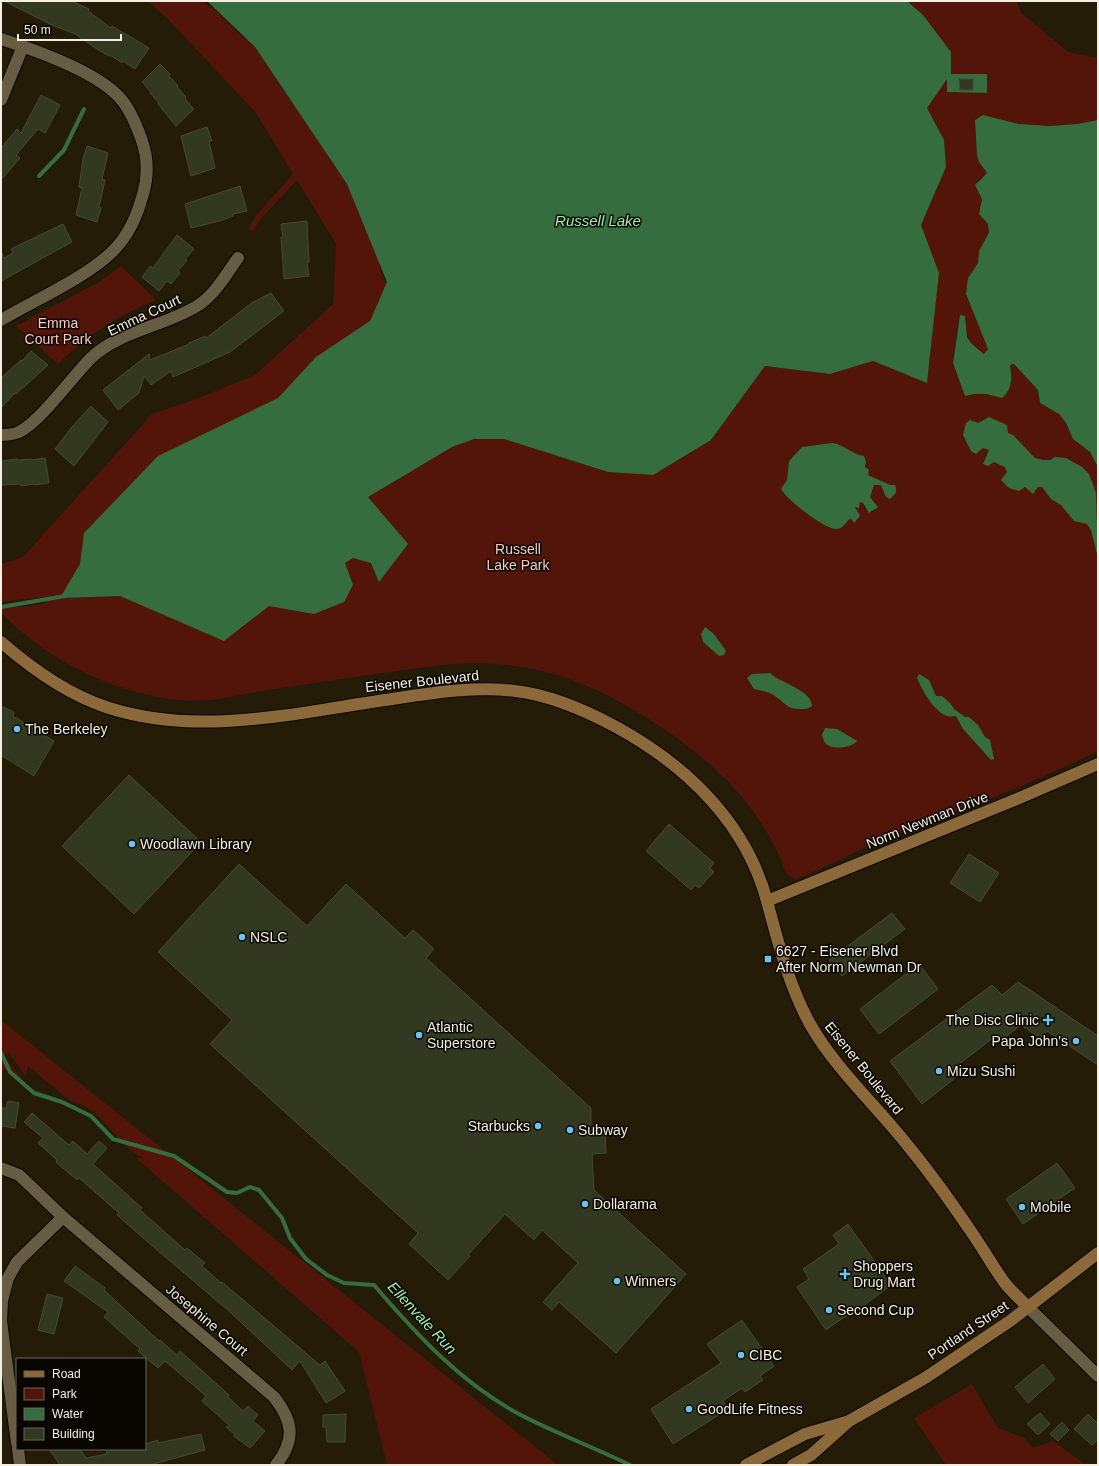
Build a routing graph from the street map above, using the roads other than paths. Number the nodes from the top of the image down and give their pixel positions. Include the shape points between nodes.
1 (1, 39) edge
2 (23, 46) junction
3 (1, 100) edge
4 (238, 258) dead end
5 (1, 320) edge
6 (1, 434) edge
7 (1, 642) edge
8 (1098, 764) edge
9 (767, 901) junction
10 (1, 1168) edge
11 (63, 1217) junction
12 (1098, 1253) edge
13 (1028, 1307) junction
14 (1098, 1376) edge
15 (849, 1422) junction
16 (16, 1435) edge
17 (18, 1450) edge
18 (20, 1465) edge
19 (276, 1465) edge
20 (746, 1465) edge
21 (793, 1465) edge

1 - 2 street
2 - 3 street
2 - 5 street via 83,72 119,97 131,113 144,147 147,182 134,222 127,236 112,252 94,267
4 - 6 street, Emma Court via 214,291 199,305 181,315 122,338 92,357 36,419 18,432
7 - 9 street, Eisener Boulevard via 42,674 80,696 105,706 165,720 211,722 253,718 442,692 490,689 535,695 565,704 620,729 664,758 709,797 727,817 745,845
8 - 9 street, Norm Newman Drive
9 - 13 street, Eisener Boulevard via 789,975 810,1024 844,1071 909,1146 970,1229 1006,1284
10 - 11 street, Josephine Court via 19,1175
11 - 16 street via 18,1262 8,1278 2,1301 2,1326
11 - 19 street, Josephine Court via 274,1397 285,1410 290,1428 288,1447
12 - 13 street, Portland Street
13 - 14 street
13 - 15 street, Portland Street via 925,1378
15 - 20 street, Portland Street via 805,1434
15 - 21 street, Portland Street via 812,1455
17 - 18 street

